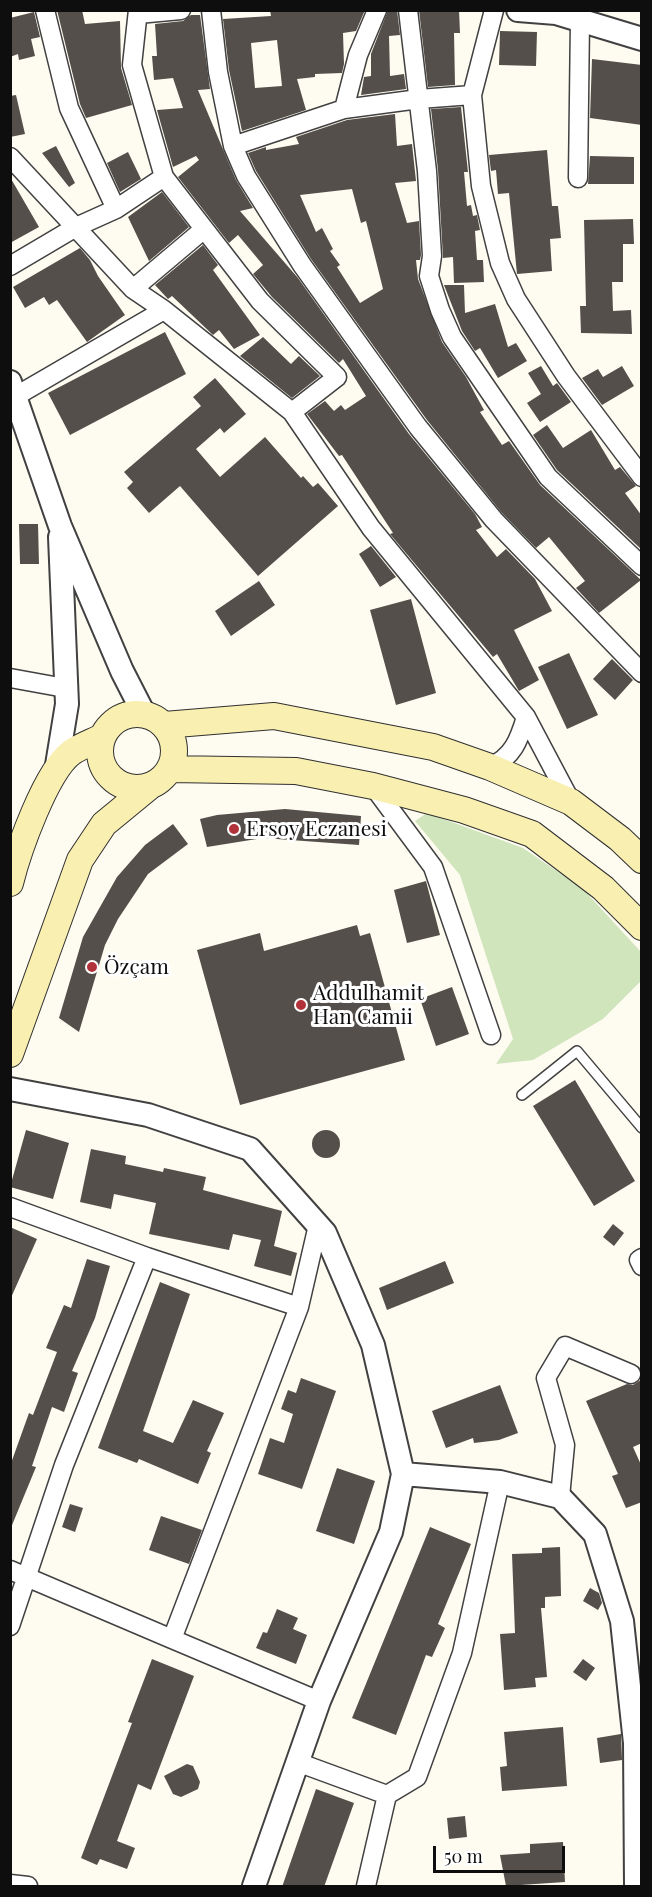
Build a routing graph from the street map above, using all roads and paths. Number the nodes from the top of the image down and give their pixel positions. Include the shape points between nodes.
1 (45, 10) edge
2 (181, 10) edge
3 (211, 10) edge
4 (377, 10) edge
5 (408, 10) edge
6 (494, 10) edge
7 (518, 10) edge
8 (138, 12) edge
9 (580, 20) junction
10 (642, 39) edge
11 (472, 95) junction
12 (418, 99) junction
13 (344, 110) junction
14 (232, 146) junction
15 (10, 157) edge
16 (164, 177) junction
17 (578, 178) dead end
18 (116, 209) junction
19 (76, 227) junction
20 (203, 230) junction
21 (10, 266) edge
22 (133, 289) junction
23 (164, 310) junction
24 (14, 397) edge
25 (292, 412) junction
26 (642, 477) edge
27 (60, 526) junction
28 (642, 566) edge
29 (642, 673) edge
30 (10, 678) edge
31 (65, 688) junction
32 (526, 717) junction
33 (154, 719) junction
34 (102, 737) junction
35 (490, 767) junction
36 (170, 769) junction
37 (56, 771) junction
38 (373, 786) junction
39 (149, 787) junction
40 (571, 802) junction
41 (642, 860) edge
42 (11, 880) edge
43 (642, 927) edge
44 (491, 1035) dead end
45 (10, 1054) edge
46 (10, 1089) edge
47 (522, 1095) dead end
48 (642, 1128) edge
49 (10, 1207) edge
50 (318, 1225) junction
51 (147, 1257) junction
52 (642, 1258) edge
53 (642, 1266) edge
54 (299, 1307) junction
55 (631, 1374) dead end
56 (403, 1474) junction
57 (500, 1482) junction
58 (560, 1497) junction
59 (19, 1574) edge
60 (10, 1626) edge
61 (172, 1639) junction
62 (319, 1701) junction
63 (638, 1743) edge
64 (297, 1762) junction
65 (387, 1795) junction
66 (638, 1845) edge
67 (10, 1884) edge
68 (28, 1887) edge
69 (254, 1887) edge
70 (366, 1887) edge
71 (636, 1887) edge

1 - 18 street via 69,108
2 - 8 street
3 - 14 street
4 - 13 street via 358,55
5 - 12 street
6 - 11 street
7 - 9 street
8 - 16 street via 132,65
9 - 10 street
9 - 17 street
11 - 12 street
11 - 26 street via 481,186 500,263 516,299 566,376
12 - 13 street
12 - 28 street via 431,235 429,276 452,337 548,477
13 - 14 street
14 - 29 street via 246,176 302,265 418,427 494,520
15 - 19 street
16 - 18 street
16 - 20 street
18 - 19 street
19 - 21 street
19 - 22 street
20 - 22 street
20 - 25 street via 260,301 337,377
22 - 23 street
23 - 24 street
23 - 25 street
24 - 27 street
25 - 32 street via 371,528
27 - 31 street
27 - 33 street via 122,671
30 - 31 street
31 - 37 street via 67,704
32 - 35 street via 518,743 503,762
32 - 40 street
33 - 34 main road via 131,713 115,720
33 - 35 main road via 274,716 434,747
33 - 36 main road via 171,735 174,748
34 - 37 main road via 72,753
34 - 39 main road via 99,753 111,778 130,788
35 - 40 main road
36 - 38 main road via 296,771
36 - 39 main road
37 - 42 main road via 41,799
38 - 43 main road via 464,810 532,834 603,888
38 - 44 street via 433,867
39 - 45 main road via 104,824 80,860
40 - 41 main road
46 - 50 street via 148,1115 250,1149
47 - 48 lane via 577,1051
49 - 51 street
50 - 54 street
50 - 56 street via 325,1233 373,1345
51 - 54 street
51 - 59 street
52 - 53 street
54 - 61 street
55 - 58 street via 565,1346 546,1378 565,1445
56 - 57 street
56 - 62 street via 391,1532
57 - 58 street
57 - 65 street via 462,1653 417,1777
58 - 63 street via 595,1534 619,1610
59 - 60 street
59 - 61 street
61 - 62 street
62 - 64 street
63 - 66 street
64 - 65 street
64 - 69 street
65 - 70 street
66 - 71 street
67 - 68 street

